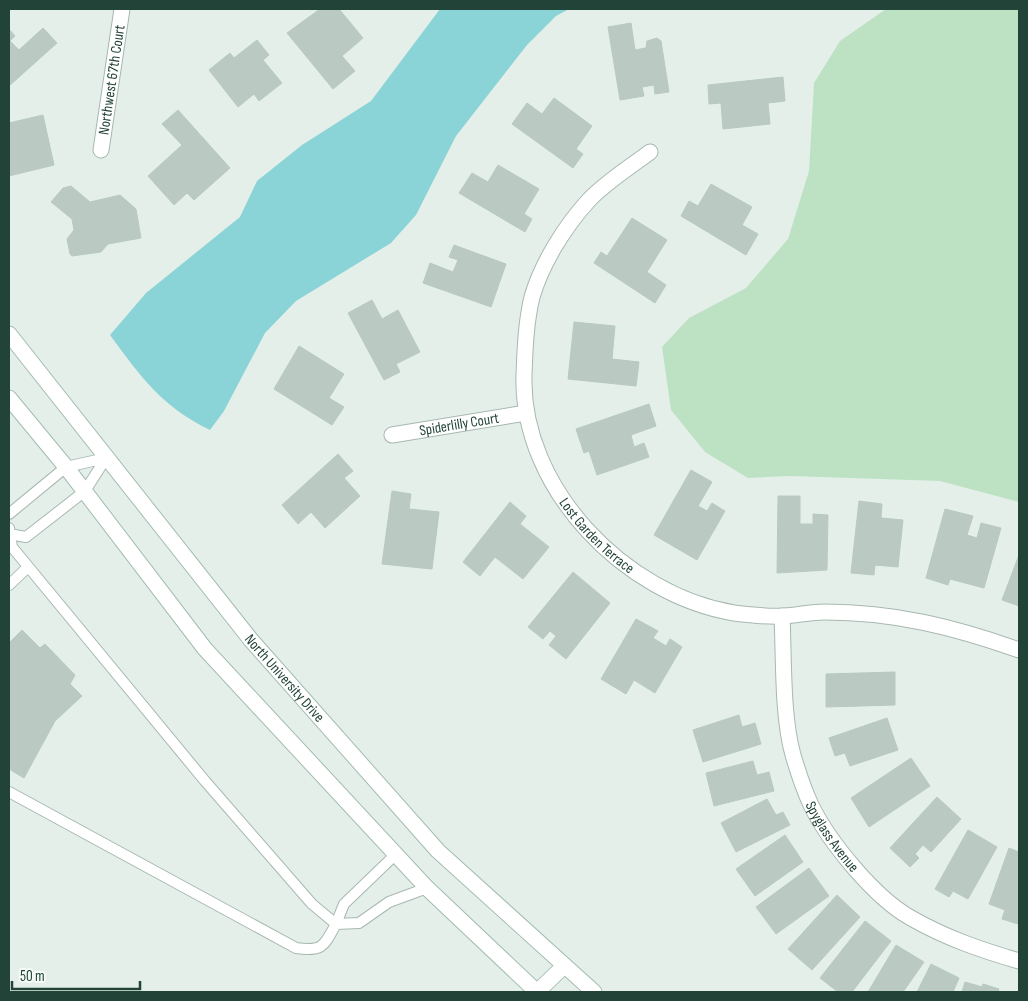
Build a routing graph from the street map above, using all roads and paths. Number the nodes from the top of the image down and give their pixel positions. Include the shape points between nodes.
1 (122, 9) edge
2 (101, 150) dead end
3 (650, 152) dead end
4 (9, 334) edge
5 (9, 398) edge
6 (526, 413) junction
7 (392, 435) dead end
8 (106, 458) junction
9 (66, 466) junction
10 (85, 491) junction
11 (9, 514) edge
12 (9, 532) edge
13 (28, 567) junction
14 (9, 584) edge
15 (782, 616) junction
16 (1019, 650) edge
17 (9, 792) edge
18 (395, 855) junction
19 (427, 888) junction
20 (336, 924) junction
21 (1019, 961) edge
22 (564, 966) junction
23 (537, 992) edge
24 (594, 992) edge

1 - 2 main road, Northwest 67th Court
3 - 6 main road, Lost Garden Terrace via 590,199 567,228 547,262 533,296 525,338
4 - 8 main road, North University Drive
5 - 9 main road
6 - 7 main road, Spiderlilly Court
6 - 15 main road, Lost Garden Terrace via 552,482 574,516 631,570 663,589 698,603 734,613
8 - 9 lane
8 - 10 lane
8 - 22 main road, North University Drive via 251,640 438,851
9 - 10 main road
9 - 11 lane
10 - 12 lane via 26,537
10 - 18 main road via 205,649
12 - 13 lane via 12,548
13 - 14 lane
13 - 20 lane via 312,904
15 - 16 main road, Lost Garden Terrace via 822,612 886,614 953,628
15 - 21 main road, Spyglass Avenue via 785,695 793,754 811,805 840,849 871,885 909,917 967,946
17 - 20 lane via 296,948 313,950 324,946
18 - 19 main road
18 - 20 lane via 344,904
19 - 20 lane via 389,902 359,923
19 - 23 main road
22 - 23 main road
22 - 24 main road, North University Drive

